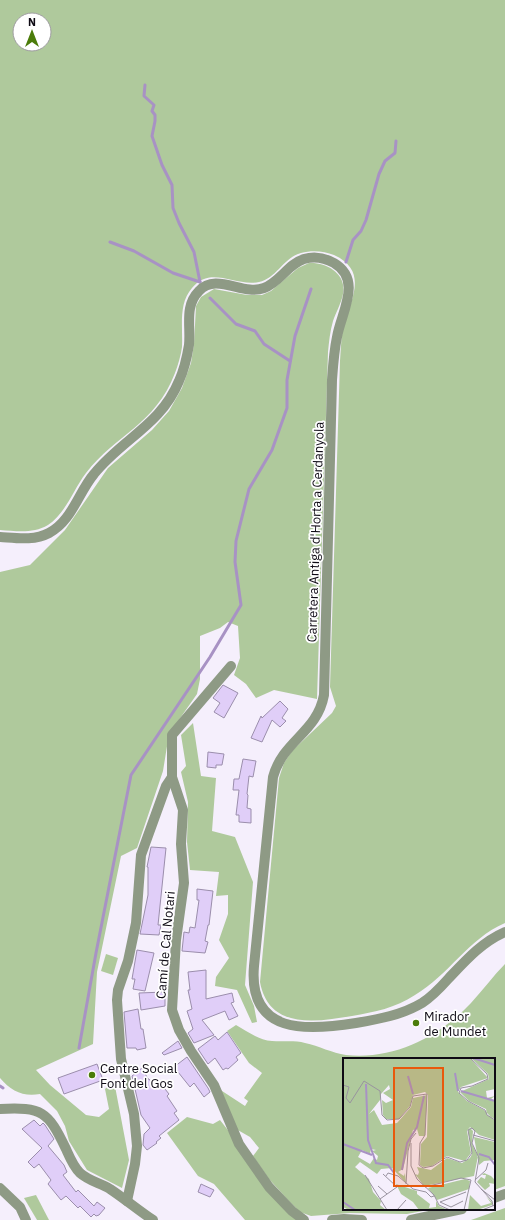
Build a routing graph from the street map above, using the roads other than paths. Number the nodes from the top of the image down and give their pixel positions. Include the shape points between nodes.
1 (0, 537) edge
2 (231, 666) dead end
3 (172, 777) junction
4 (505, 932) edge
5 (0, 1109) edge
6 (0, 1188) edge
7 (505, 1194) edge
8 (495, 1198) edge
9 (127, 1201) junction
10 (457, 1210) edge
11 (26, 1220) edge
12 (152, 1220) edge
13 (304, 1220) edge
14 (332, 1220) edge
15 (362, 1220) edge
16 (411, 1220) edge

1 - 4 street, Carretera Antiga d'Horta a Cerdanyola via 33,538 55,530 65,520 85,486 100,467 162,411 176,390 184,368 189,344 190,308 200,290 213,284 250,290 265,288 296,263 306,259 325,259 340,268 348,280 349,292 337,337 332,380 324,695 315,718 285,750 273,777 254,974 255,990 266,1011 279,1021 295,1027 329,1027 380,1018 403,1012 423,1002 478,948
2 - 3 street, Camí de Cal Notari via 172,735
3 - 9 street, Camí de Cal Notari via 166,786 141,854 136,923 118,990 121,1059 134,1114 137,1146 136,1164
3 - 13 street, Camí de Cal Notari via 183,810 181,844 184,883 176,940 173,1015 191,1051 214,1085 239,1144 253,1166 269,1187
5 - 9 street via 28,1108 43,1115 54,1125 71,1161 79,1171
6 - 11 street via 20,1207
7 - 8 street
9 - 12 street
10 - 16 street
14 - 15 street

